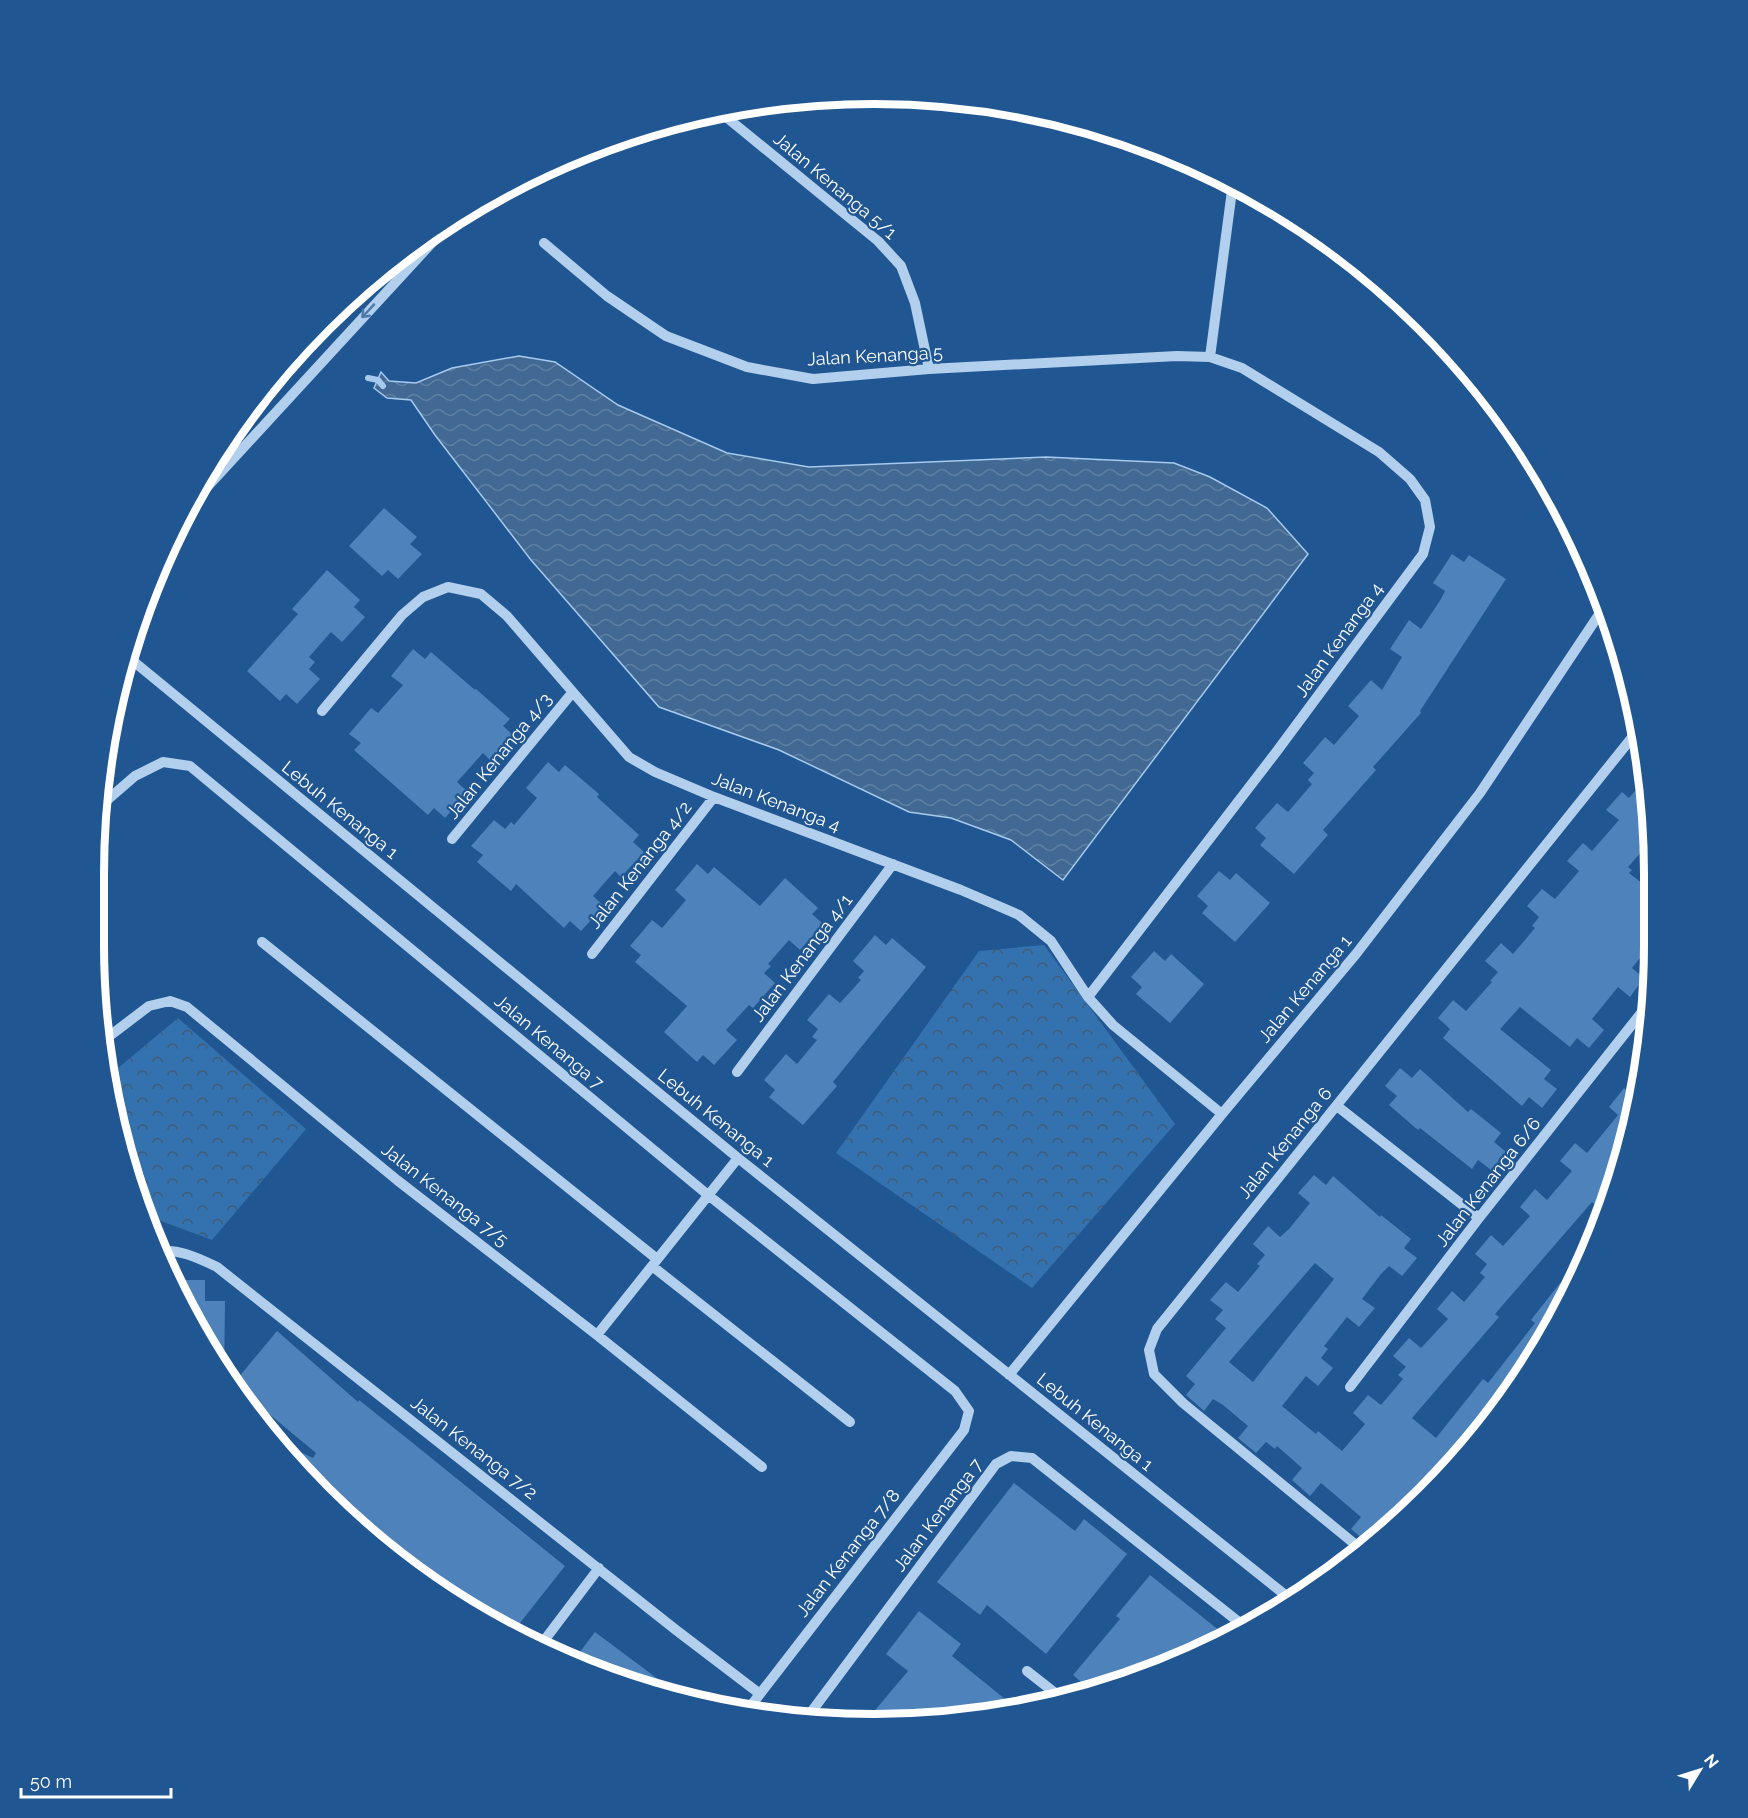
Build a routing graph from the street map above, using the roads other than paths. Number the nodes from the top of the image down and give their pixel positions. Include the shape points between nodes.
1 (727, 118) edge
2 (1232, 192) edge
3 (544, 243) dead end
4 (430, 244) edge
5 (1210, 357) junction
6 (929, 369) junction
7 (210, 484) edge
8 (1599, 614) edge
9 (134, 662) edge
10 (572, 693) junction
11 (322, 711) dead end
12 (1632, 737) edge
13 (714, 797) junction
14 (107, 800) edge
15 (452, 839) dead end
16 (893, 864) junction
17 (262, 942) dead end
18 (592, 954) dead end
19 (1088, 997) junction
20 (1641, 1013) edge
21 (109, 1036) edge
22 (737, 1072) dead end
23 (1336, 1106) junction
24 (1222, 1114) junction
25 (738, 1158) junction
26 (708, 1195) junction
27 (1479, 1218) junction
28 (167, 1250) edge
29 (655, 1262) junction
30 (597, 1335) junction
31 (1010, 1375) junction
32 (1350, 1387) dead end
33 (969, 1411) joint
34 (850, 1422) dead end
35 (762, 1467) dead end
36 (1356, 1545) edge
37 (599, 1568) junction
38 (1285, 1595) edge
39 (1239, 1622) edge
40 (544, 1640) edge
41 (1028, 1671) dead end
42 (1055, 1692) edge
43 (760, 1694) junction
44 (752, 1705) edge
45 (811, 1712) edge

1 - 6 street, Jalan Kenanga 5/1 via 878,241 901,266 915,303
2 - 5 street
3 - 6 street, Jalan Kenanga 5 via 607,296 666,336 747,367 813,379
4 -> 7 street
5 - 6 street, Jalan Kenanga 5
5 - 19 street, Jalan Kenanga 4 via 1242,368 1379,452 1410,479 1425,500 1430,527 1423,554
8 - 24 street, Jalan Kenanga 1 via 1480,793 1356,954
9 - 25 street, Lebuh Kenanga 1
10 - 11 street, Jalan Kenanga 4 via 507,616 481,594 448,587 423,597 402,615
10 - 13 street, Jalan Kenanga 4 via 629,758
10 - 15 street, Jalan Kenanga 4/3
12 - 23 street, Jalan Kenanga 6
13 - 16 street, Jalan Kenanga 4
13 - 18 street, Jalan Kenanga 4/2
14 - 26 street, Jalan Kenanga 7 via 135,776 163,762 190,766
16 - 19 street, Jalan Kenanga 4 via 1019,915 1051,941
16 - 22 street, Jalan Kenanga 4/1
17 - 29 street
19 - 24 street, Jalan Kenanga 4 via 1113,1025
20 - 27 street, Jalan Kenanga 6/6
21 - 30 street, Jalan Kenanga 7/5 via 149,1006 170,1001 187,1007 397,1180
23 - 27 street
23 - 36 street, Jalan Kenanga 6 via 1157,1329 1149,1350 1154,1374 1183,1403
24 - 31 street, Jalan Kenanga 1
25 - 26 street
25 - 31 street, Lebuh Kenanga 1
26 - 29 street
26 - 33 street, Jalan Kenanga 7 via 955,1391
27 - 32 street, Jalan Kenanga 6/6
28 - 37 street, Jalan Kenanga 7/2 via 194,1256 217,1267
29 - 30 street
29 - 34 street
30 - 35 street, Jalan Kenanga 7/5
31 - 38 street, Lebuh Kenanga 1
33 - 43 street, Jalan Kenanga 7/8 via 964,1430
37 - 40 street
37 - 43 street, Jalan Kenanga 7/2
39 - 45 street, Jalan Kenanga 7 via 1032,1458 1011,1456 996,1464
41 - 42 street
43 - 44 street, Jalan Kenanga 7/8

